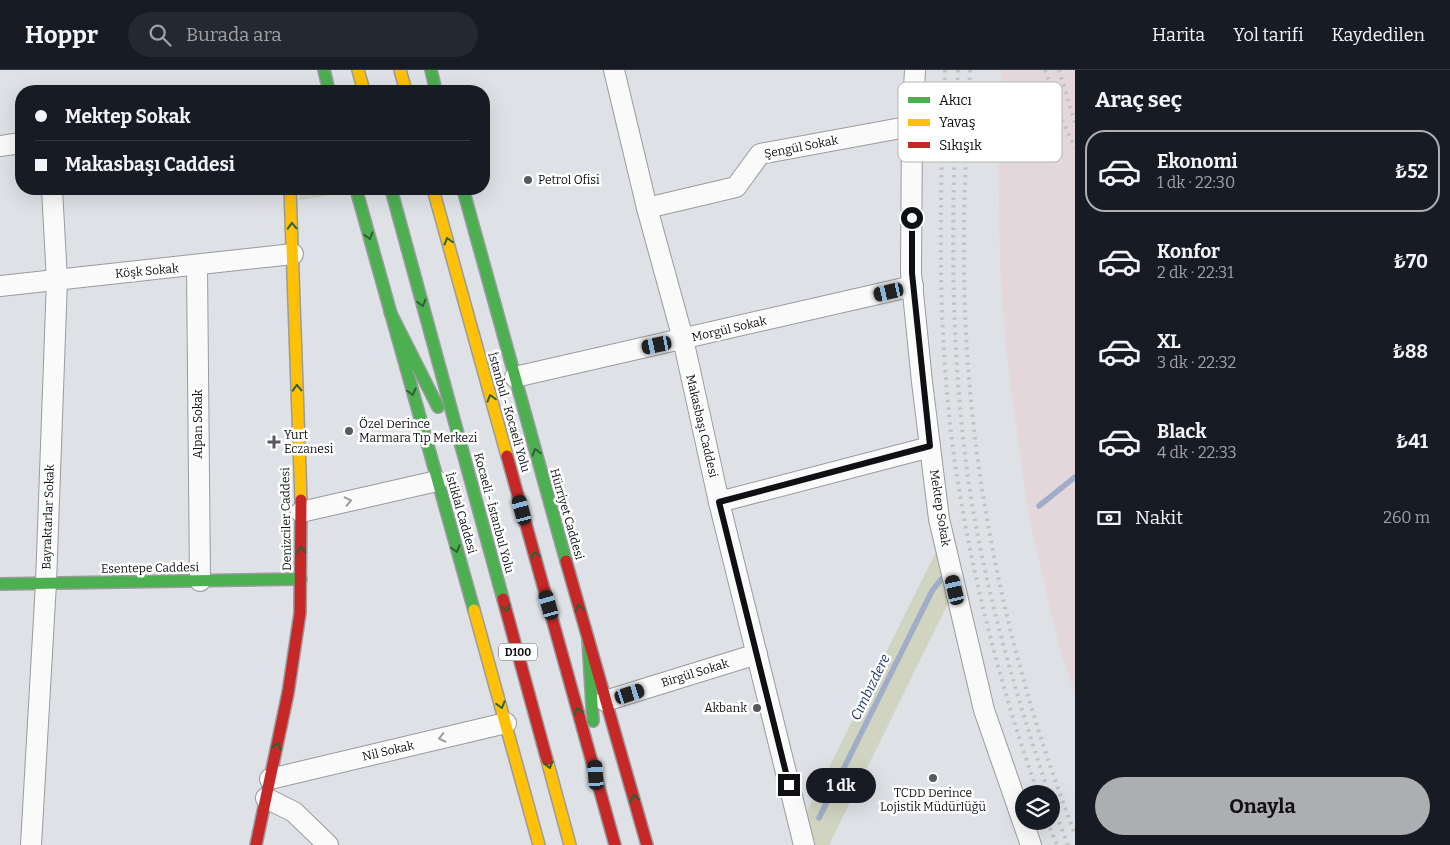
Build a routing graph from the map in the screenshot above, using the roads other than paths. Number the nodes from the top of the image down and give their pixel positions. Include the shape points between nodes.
1 (324, 70) edge
2 (358, 70) edge
3 (400, 70) edge
4 (431, 70) edge
5 (614, 70) edge
6 (328, 85) edge
7 (362, 85) edge
8 (404, 85) edge
9 (435, 85) edge
10 (898, 129) edge
11 (15, 144) edge
12 (0, 146) edge
13 (912, 162) edge
14 (52, 195) edge
15 (290, 195) edge
16 (358, 195) edge
17 (393, 195) edge
18 (435, 195) edge
19 (464, 195) edge
20 (647, 208) junction
21 (293, 254) junction
22 (197, 266) junction
23 (57, 280) junction
24 (0, 286) edge
25 (913, 286) junction
26 (504, 297) dead end
27 (390, 312) junction
28 (499, 325) junction
29 (683, 339) junction
30 (515, 377) junction
31 (930, 446) junction
32 (466, 460) junction
33 (437, 481) junction
34 (719, 502) junction
35 (301, 512) junction
36 (301, 580) junction
37 (200, 581) junction
38 (46, 582) junction
39 (0, 584) edge
40 (588, 639) junction
41 (757, 654) junction
42 (606, 701) junction
43 (506, 723) junction
44 (596, 775) junction
45 (268, 789) junction
46 (803, 844) edge
47 (31, 845) edge
48 (256, 845) edge
49 (328, 845) edge
50 (539, 845) edge
51 (570, 845) edge
52 (615, 845) edge
53 (647, 845) edge
54 (1030, 845) edge

1 - 6 main road
2 - 7 main road
3 - 8 main road
4 - 9 main road
5 - 20 street, Makasbaşı Caddesi
10 - 20 street, Şengül Sokak via 760,154 736,187
11 - 12 street
13 - 25 street, Mektep Sokak
14 - 23 street, Bayraktarlar Sokak
21 -> 15 main road, Denizciler Caddesi
16 -> 27 main road, İstiklal Caddesi
17 -> 32 main road, Kocaeli - İstanbul Yolu / D100
44 -> 18 main road, İstanbul - Kocaeli Yolu
19 - 28 main road, Hürriyet Caddesi
20 - 29 street, Makasbaşı Caddesi
21 - 22 street, Köşk Sokak
35 -> 21 main road, Denizciler Caddesi
22 - 23 street, Köşk Sokak
22 - 37 street, Alpan Sokak
23 - 24 street, Köşk Sokak
23 - 38 street, Bayraktarlar Sokak
25 - 29 street, Morgül Sokak
25 - 31 street, Mektep Sokak
26 - 28 main road
27 - 32 main road
27 -> 33 main road, İstiklal Caddesi
28 - 30 main road, Hürriyet Caddesi
29 - 30 street, Morgül Sokak
29 - 34 street, Makasbaşı Caddesi
40 -> 30 main road, Hürriyet Caddesi
31 - 34 street
31 - 54 street, Mektep Sokak via 940,519 984,710
32 -> 51 main road, Kocaeli - İstanbul Yolu / D100
35 -> 33 street
33 -> 43 main road, İstiklal Caddesi
34 - 41 street, Makasbaşı Caddesi
36 -> 35 main road, Denizciler Caddesi
36 - 37 main road, Esentepe Caddesi
45 -> 36 main road, Denizciler Caddesi via 288,693 300,613
37 - 38 main road, Esentepe Caddesi
38 - 39 main road, Esentepe Caddesi
38 - 47 street, Bayraktarlar Sokak
40 - 42 main road, Hürriyet Caddesi
40 - 44 main road
41 - 42 street, Birgül Sokak
41 - 46 street, Makasbaşı Caddesi
53 -> 42 main road, Hürriyet Caddesi
43 -> 45 street, Nil Sokak
43 - 50 main road, İstiklal Caddesi
44 - 52 main road, İstanbul - Kocaeli Yolu
45 - 48 main road, Denizciler Caddesi
45 - 49 street

